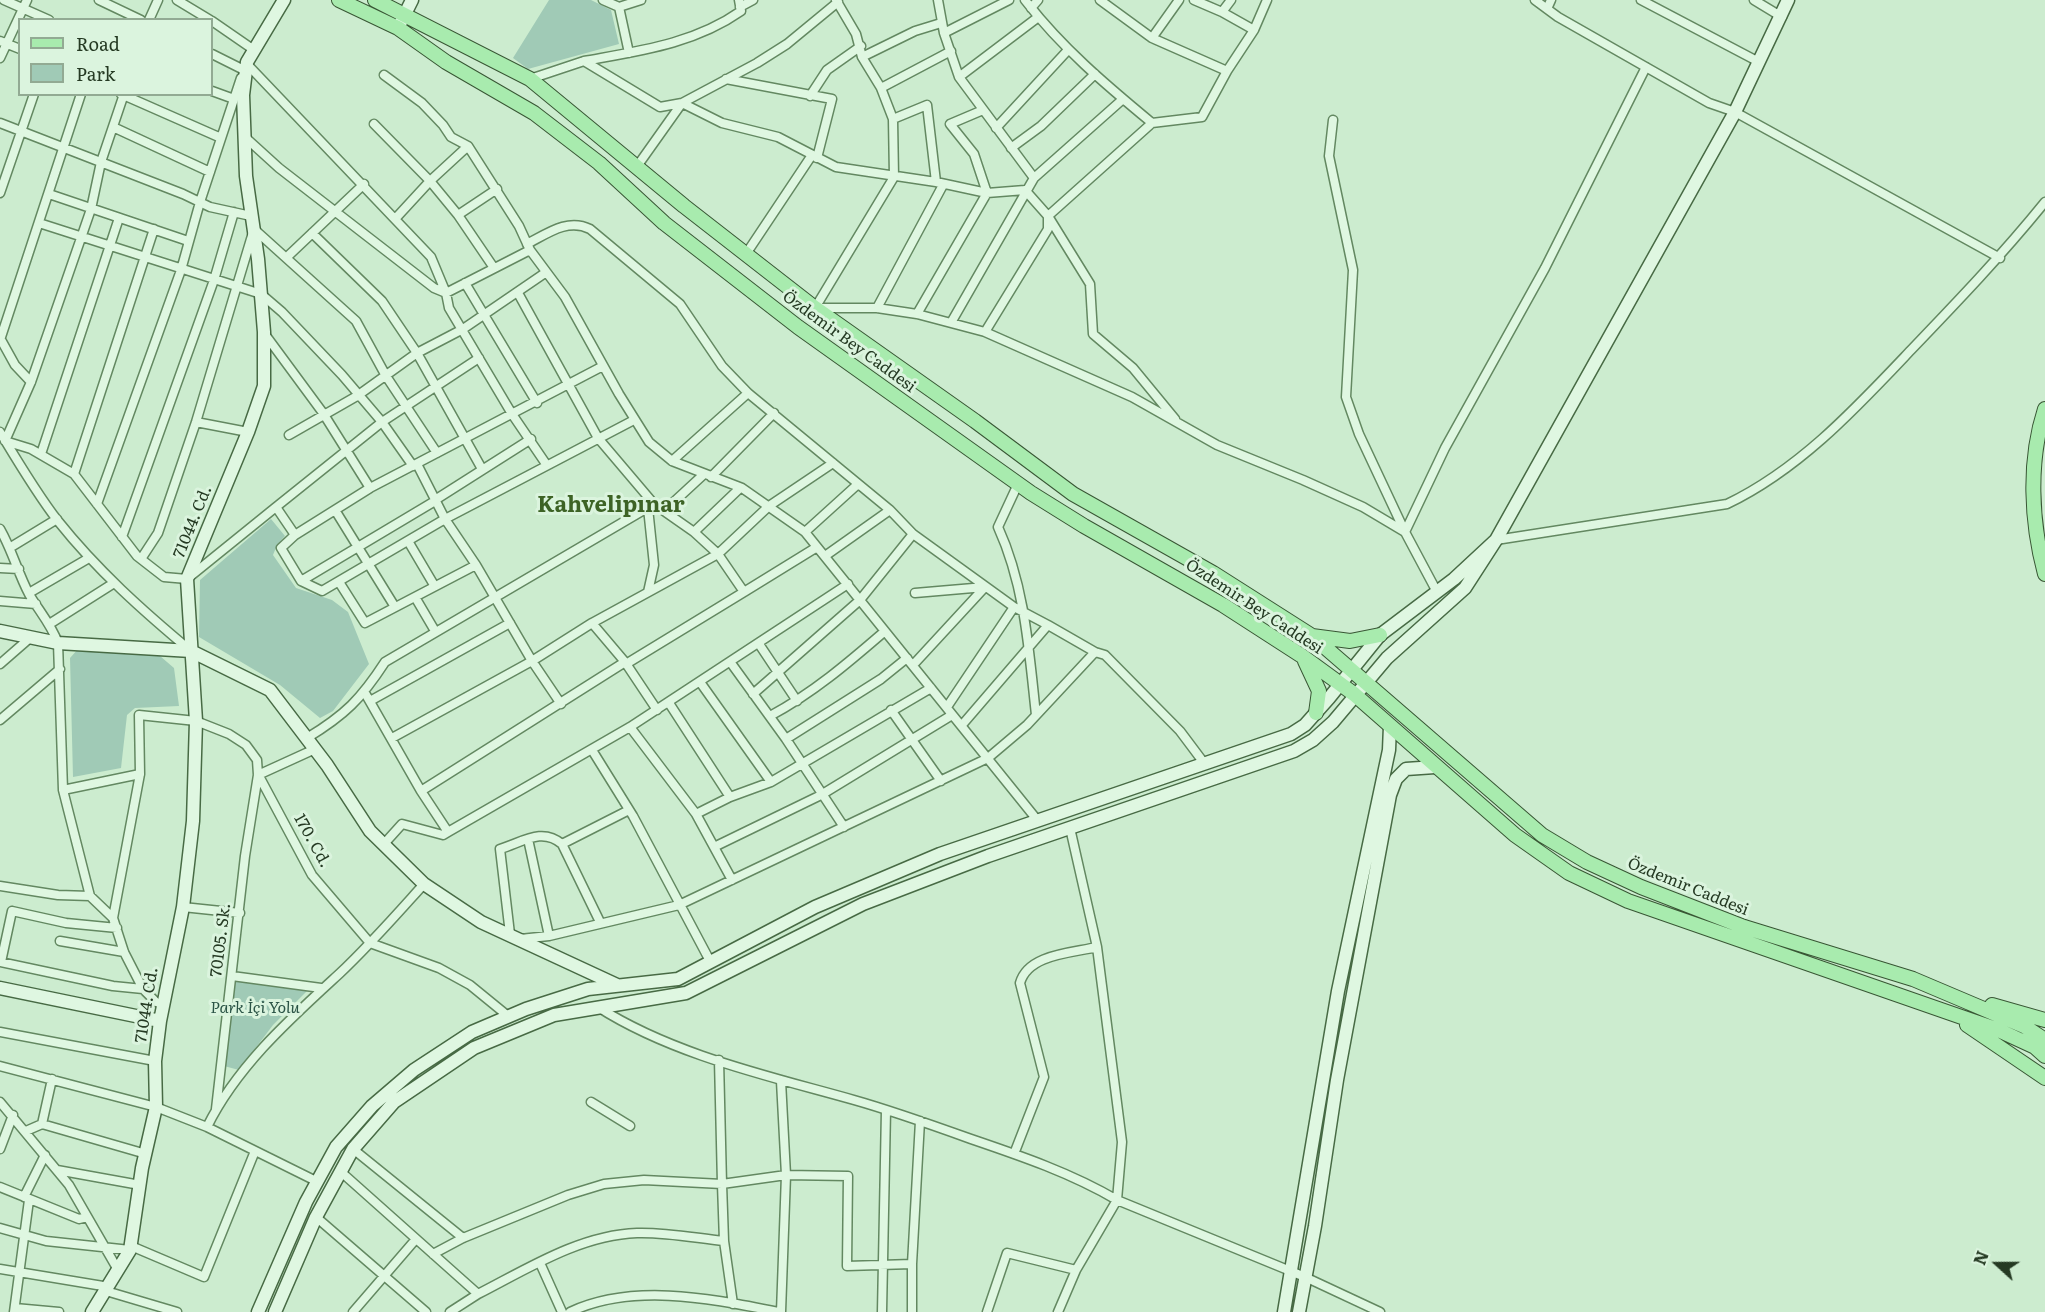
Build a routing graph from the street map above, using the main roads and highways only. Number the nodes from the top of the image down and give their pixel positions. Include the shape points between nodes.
1 (284, 0) edge
2 (339, 0) edge
3 (375, 0) edge
4 (412, 0) edge
5 (1788, 0) edge
6 (404, 15) junction
7 (398, 28) junction
8 (2045, 409) edge
9 (1496, 540) junction
10 (2045, 574) edge
11 (0, 631) edge
12 (1380, 635) junction
13 (1312, 636) junction
14 (191, 651) junction
15 (1302, 656) junction
16 (1352, 669) junction
17 (1366, 682) junction
18 (1340, 684) junction
19 (1354, 694) junction
20 (1316, 713) junction
21 (1390, 726) junction
22 (1436, 767) junction
23 (618, 985) junction
24 (1, 990) edge
25 (1955, 995) junction
26 (1933, 1007) junction
27 (2045, 1020) edge
28 (160, 1021) junction
29 (2045, 1040) edge
30 (2045, 1056) edge
31 (2045, 1078) edge
32 (94, 1311) edge
33 (258, 1312) edge
34 (275, 1312) edge
35 (1284, 1312) edge
36 (1299, 1312) edge

1 - 14 main road, 71044. Cd. via 245,66 243,95 246,176 264,332 264,386 188,579
2 - 7 main road, Özdemir Bey Caddesi
3 - 6 main road, Özdemir Caddesi
4 - 6 main road
5 - 9 main road via 1735,112
6 - 7 main road
6 - 13 main road, Özdemir Caddesi via 530,80 815,308 1073,494 1213,573
7 - 15 main road, Özdemir Bey Caddesi via 446,62 534,113 599,163 664,223 798,327 1018,484 1223,604
8 - 10 main road via 2037,443 2034,487 2037,545
9 - 12 main road
9 - 17 main road via 1465,588 1403,642
11 - 14 main road via 58,643
12 - 13 main road via 1350,641
12 - 16 main road
13 - 16 main road, Özdemir Caddesi
14 - 23 main road via 270,690 370,831 424,884 481,922
14 - 28 main road, 71044. Cd. via 196,721 193,821 183,908
15 - 18 main road, Özdemir Bey Caddesi
15 - 20 main road via 1319,691
16 - 17 main road, Özdemir Caddesi
16 - 18 main road
17 - 19 main road
17 - 25 main road, Özdemir Caddesi via 1542,836 1587,861 1641,887 1744,927 1863,962
18 - 19 main road, Özdemir Bey Caddesi
18 - 20 main road
19 - 21 main road, Özdemir Bey Caddesi
19 - 34 main road via 1333,722 1294,751 863,903 686,993 554,1015 474,1048 394,1102 352,1149 316,1217
20 - 23 main road via 1291,734 940,854 814,907 678,979
21 - 22 main road, Özdemir Caddesi
21 - 35 main road via 1389,750 1338,991
22 - 26 main road, Özdemir Caddesi via 1515,835 1579,878 1628,901
22 - 36 main road via 1406,769 1396,779 1390,795
23 - 33 main road via 588,989 472,1032 414,1070 372,1106 336,1148 306,1202
24 - 28 main road
25 - 27 main road
25 - 29 main road, Özdemir Caddesi via 2024,1026
26 - 30 main road, Özdemir Caddesi via 1996,1029 2036,1047
26 - 31 main road via 1980,1033
28 - 32 main road, 71044. Cd. via 155,1061 156,1107 130,1248

